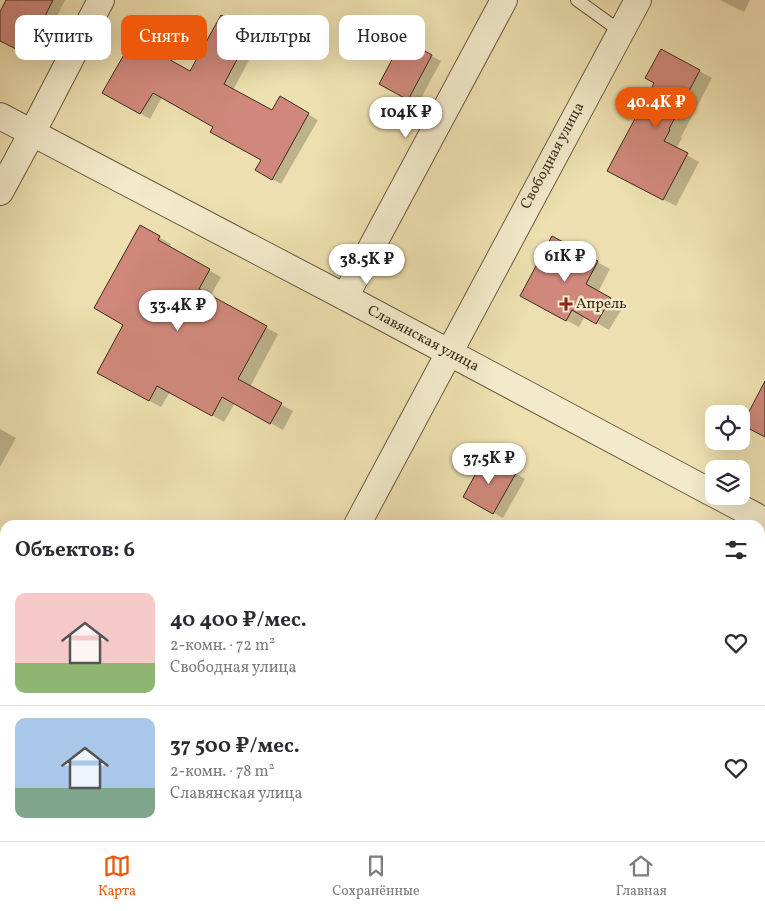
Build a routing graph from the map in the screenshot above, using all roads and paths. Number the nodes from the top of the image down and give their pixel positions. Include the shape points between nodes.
1 (100, 0) edge
2 (504, 0) edge
3 (577, 0) edge
4 (638, 0) edge
5 (620, 31) junction
6 (0, 116) edge
7 (32, 133) junction
8 (0, 192) edge
9 (345, 297) junction
10 (448, 353) junction
11 (705, 489) edge
12 (735, 505) edge
13 (360, 520) edge
14 (763, 520) edge

1 - 7 street
2 - 9 street
3 - 5 lane
4 - 5 street, Свободная улица
5 - 10 street, Свободная улица
6 - 7 street, Славянская улица
7 - 8 street
7 - 9 street, Славянская улица
9 - 10 street, Славянская улица
10 - 11 street, Славянская улица
10 - 13 street, Свободная улица
12 - 14 street

